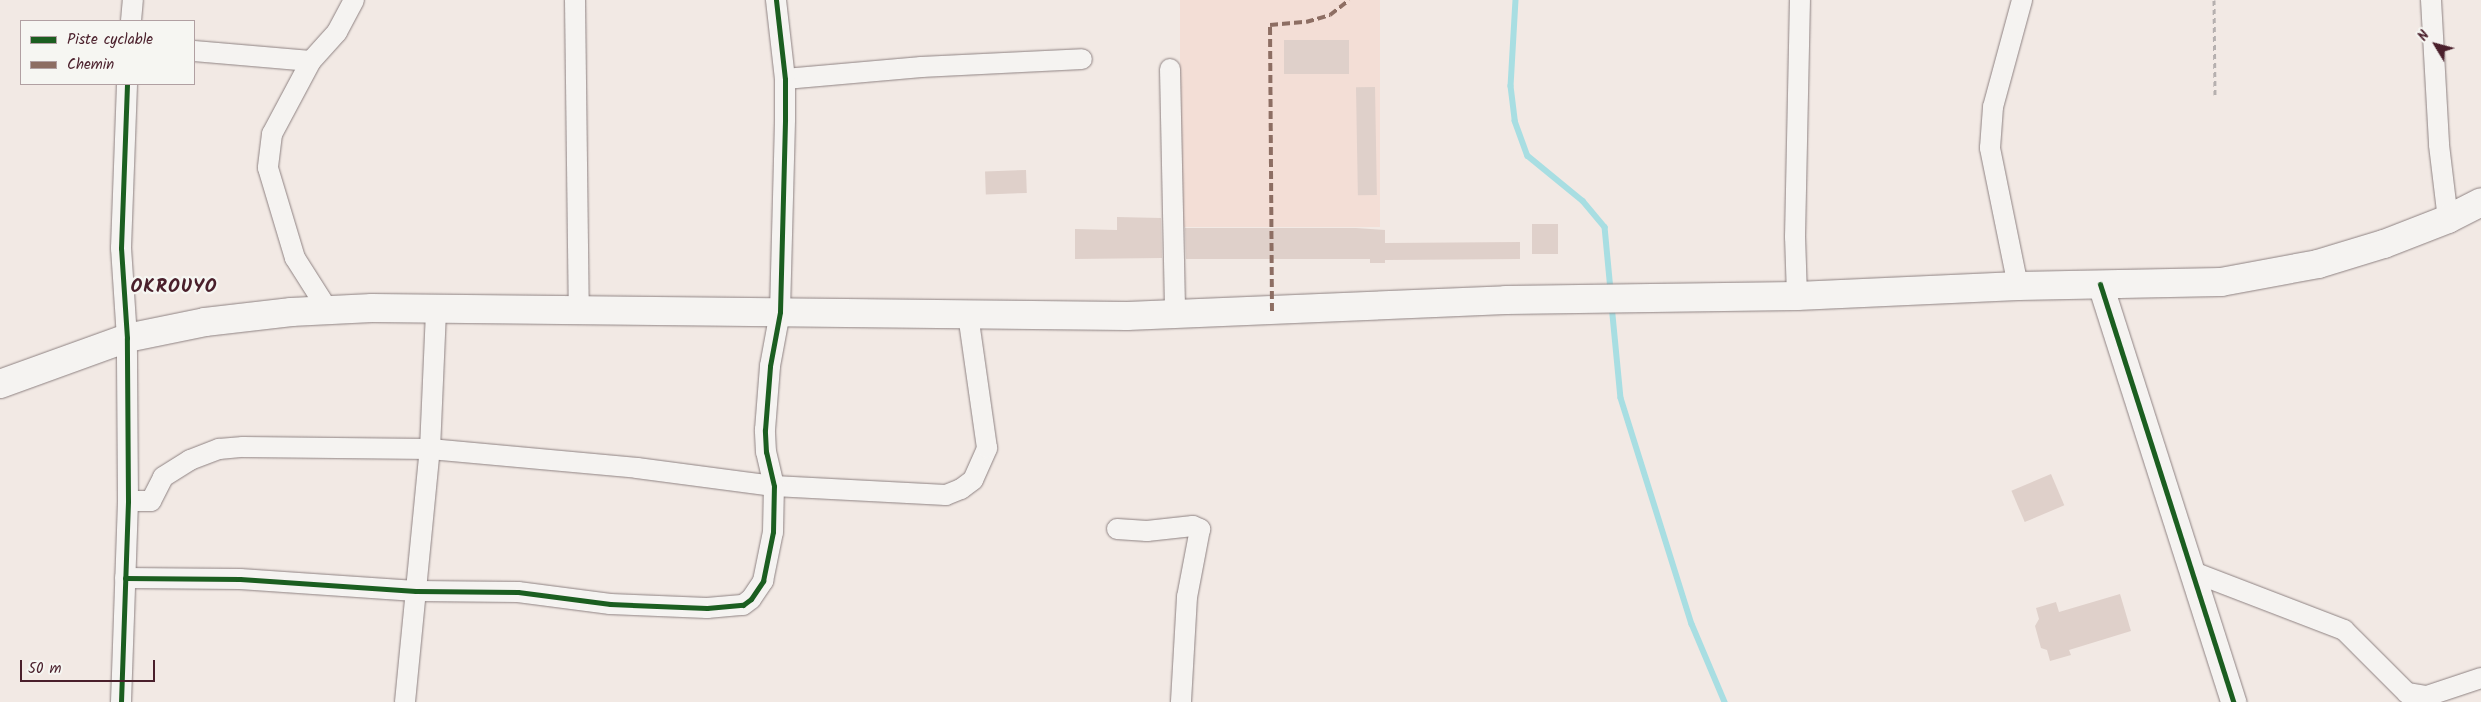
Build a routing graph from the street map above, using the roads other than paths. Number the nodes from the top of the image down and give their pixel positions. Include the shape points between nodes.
1 (133, 0) edge
2 (354, 0) edge
3 (575, 0) edge
4 (776, 0) edge
5 (1800, 0) edge
6 (2022, 0) edge
7 (2431, 0) edge
8 (131, 20) edge
9 (195, 50) edge
10 (1082, 59) dead end
11 (311, 61) junction
12 (1170, 69) dead end
13 (785, 79) junction
14 (127, 85) edge
15 (2481, 202) edge
16 (2448, 219) junction
17 (2100, 284) junction
18 (2018, 286) junction
19 (1797, 296) junction
20 (436, 309) junction
21 (328, 310) junction
22 (579, 312) junction
23 (780, 312) junction
24 (968, 315) junction
25 (1175, 315) junction
26 (128, 338) junction
27 (0, 384) edge
28 (430, 449) junction
29 (774, 486) junction
30 (128, 501) junction
31 (1117, 529) dead end
32 (2193, 572) junction
33 (125, 578) junction
34 (416, 591) junction
35 (2481, 678) edge
36 (121, 702) edge
37 (405, 702) edge
38 (1181, 702) edge
39 (2233, 702) edge

1 - 8 street
2 - 11 street via 337,32
3 - 22 street
4 - 13 street
5 - 19 street via 1795,236
6 - 18 street via 1993,107 1990,148
7 - 16 street via 2438,136
9 - 11 street
10 - 13 street via 921,67
11 - 21 street via 272,134 268,168 295,258
12 - 25 street
13 - 23 street
14 - 26 street via 121,248
15 - 16 main road
16 - 17 main road via 2384,244 2318,264 2221,282
17 - 18 main road
17 - 32 street
18 - 19 main road
19 - 25 main road via 1506,300
20 - 21 main road
20 - 22 main road
20 - 28 street
21 - 26 main road via 205,322
22 - 23 main road
23 - 24 main road
23 - 29 street via 770,366 765,430 766,452
24 - 25 main road
24 - 29 street via 987,448 973,480 961,490 930,496
26 - 27 main road
26 - 30 street
28 - 29 street via 636,468
28 - 30 street via 219,450 190,460 168,473 151,500
28 - 34 street
29 - 34 street via 773,532 763,581 743,605 698,608 610,604 518,592
30 - 33 street
31 - 38 street via 1146,531 1196,526 1200,529 1187,597
32 - 35 street via 2344,630 2407,693 2427,696
32 - 39 street
33 - 34 street via 240,579
33 - 36 street
34 - 37 street

